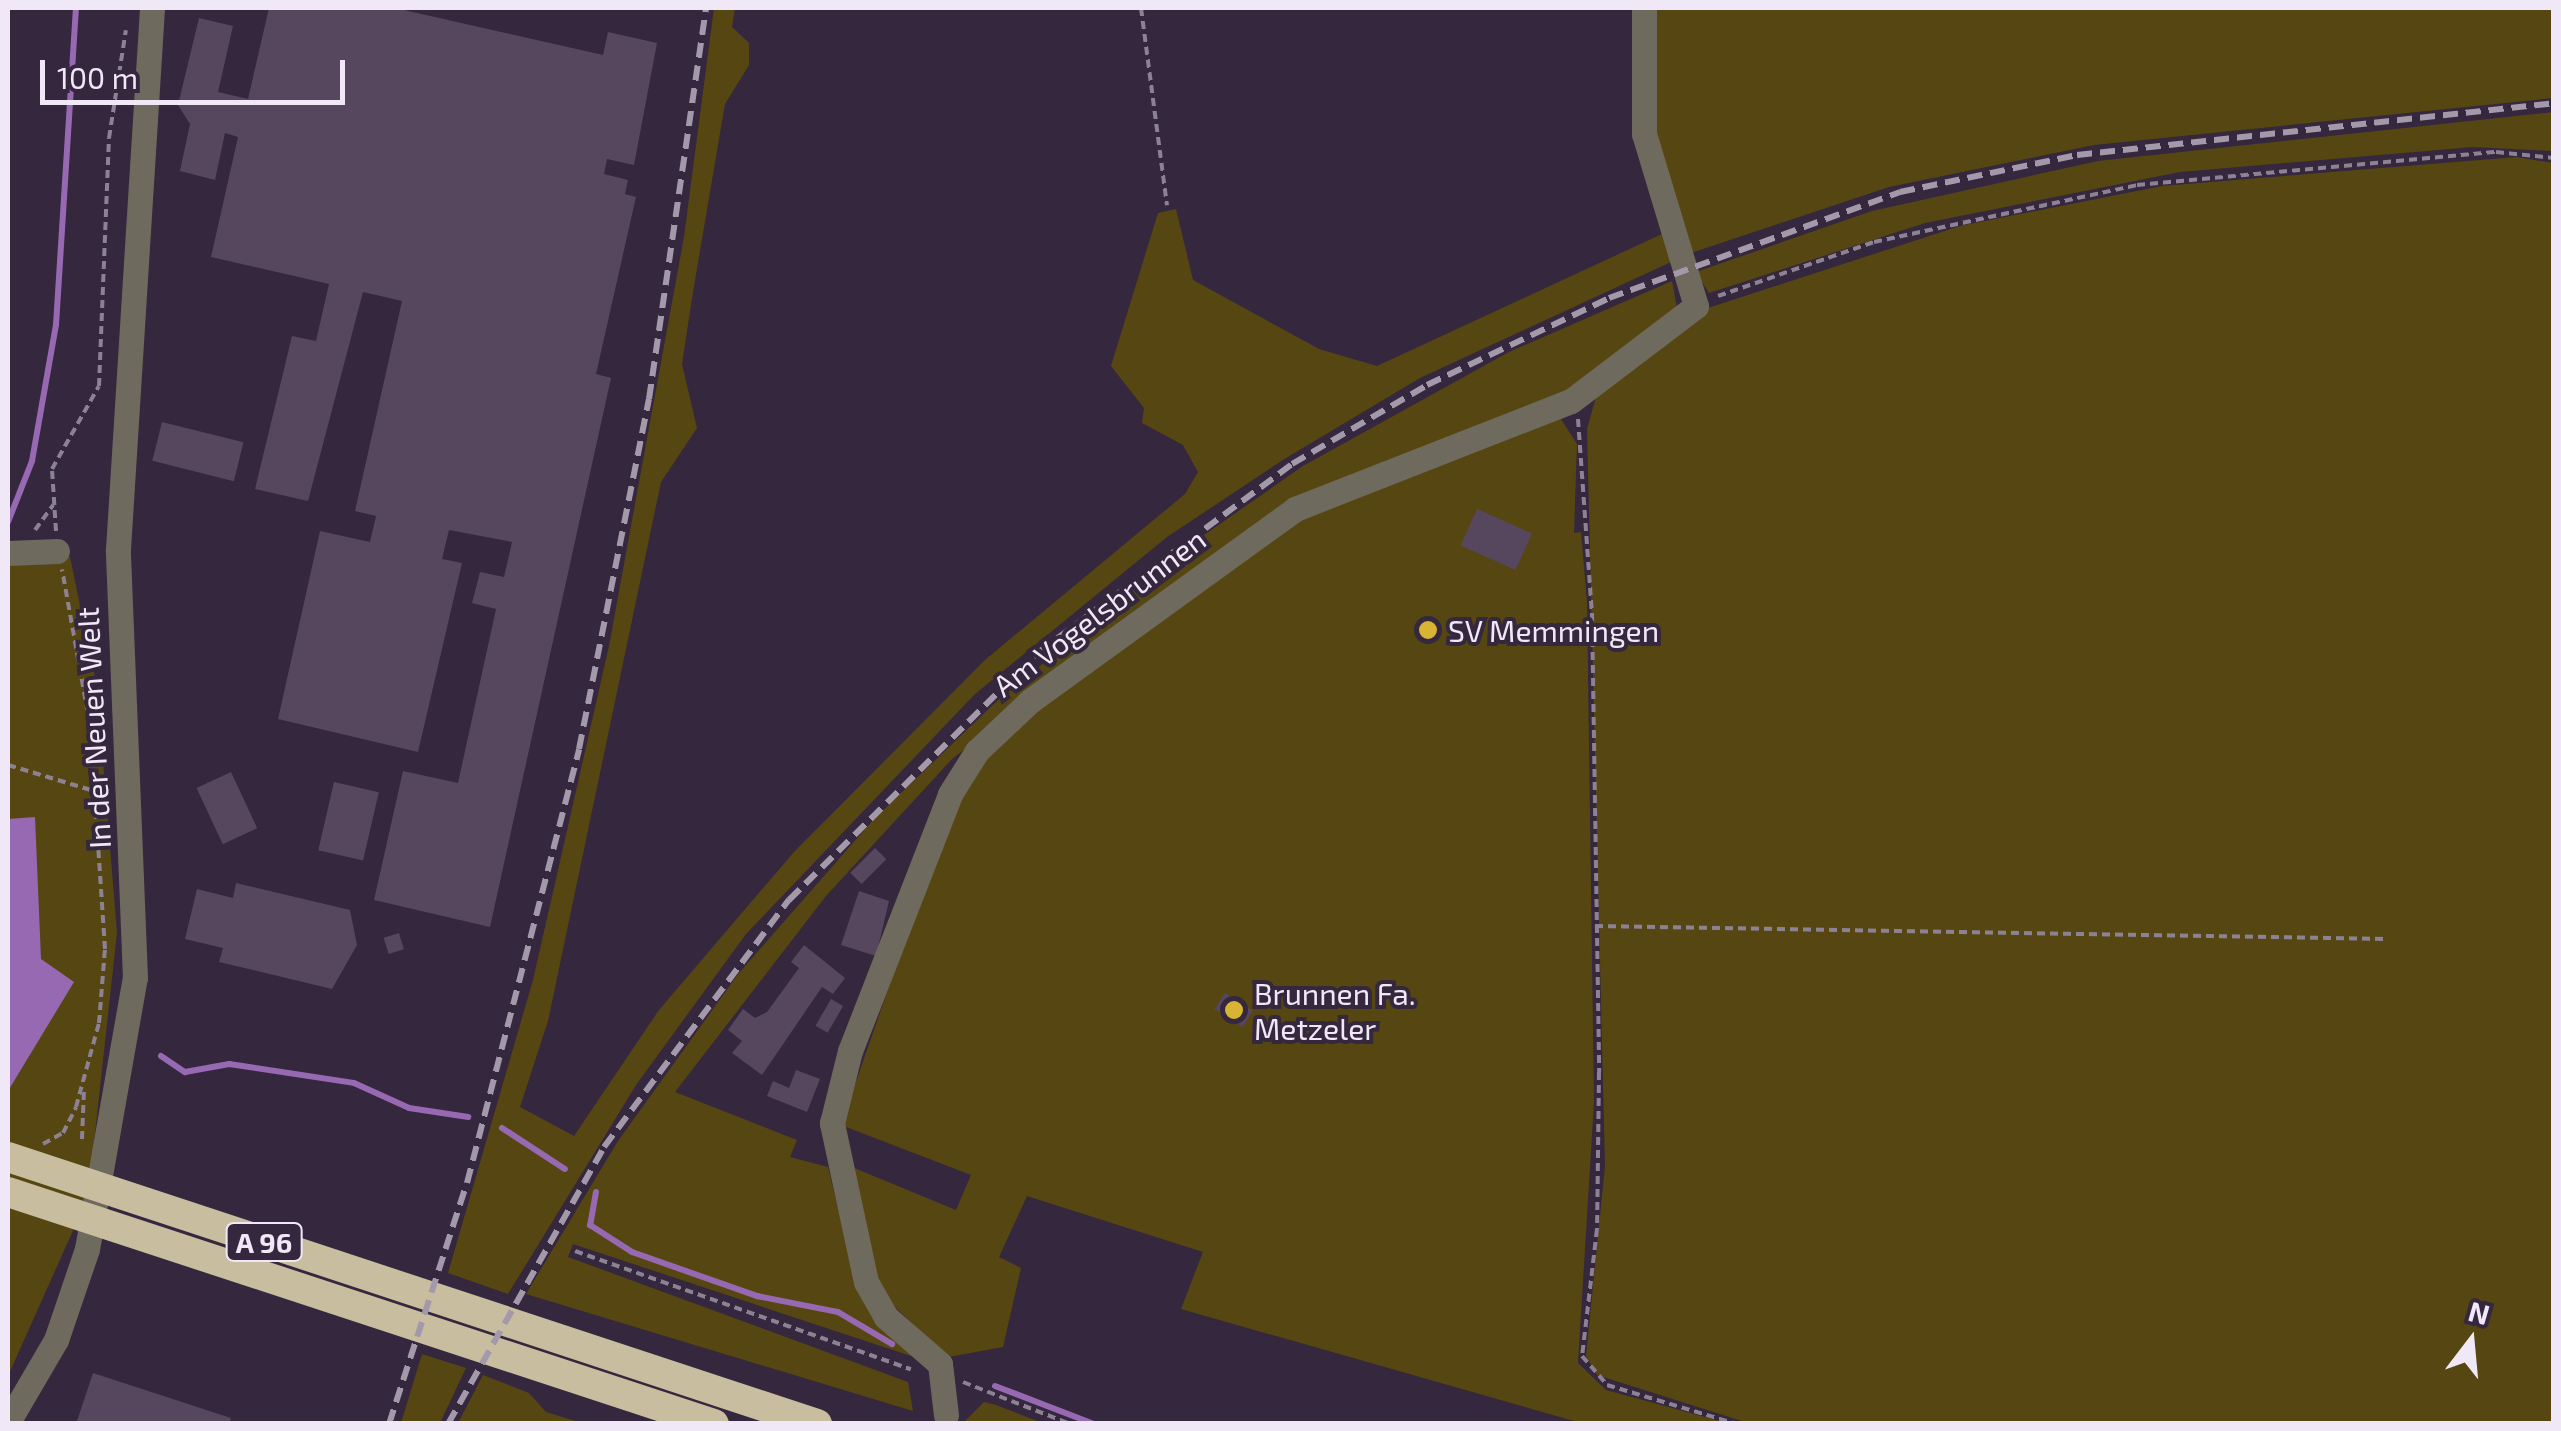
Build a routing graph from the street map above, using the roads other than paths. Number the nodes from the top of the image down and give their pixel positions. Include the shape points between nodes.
1 (152, 8) edge
2 (1644, 8) edge
3 (57, 551) road end
4 (8, 552) edge
5 (22, 1152) edge
6 (8, 1192) edge
7 (946, 1415) dead end
8 (8, 1422) edge
9 (714, 1424) edge
10 (818, 1424) edge

1 - 8 street, In der Neuen Welt via 118,549 135,978 87,1249 56,1340
2 - 7 street, Am Vogelsbrunnen via 1644,134 1696,306 1571,401 1296,508 1078,662 968,762 850,1050 832,1123 842,1198 873,1298 945,1373
3 - 4 street
5 - 10 highway, A 96
6 - 9 highway, A 96

